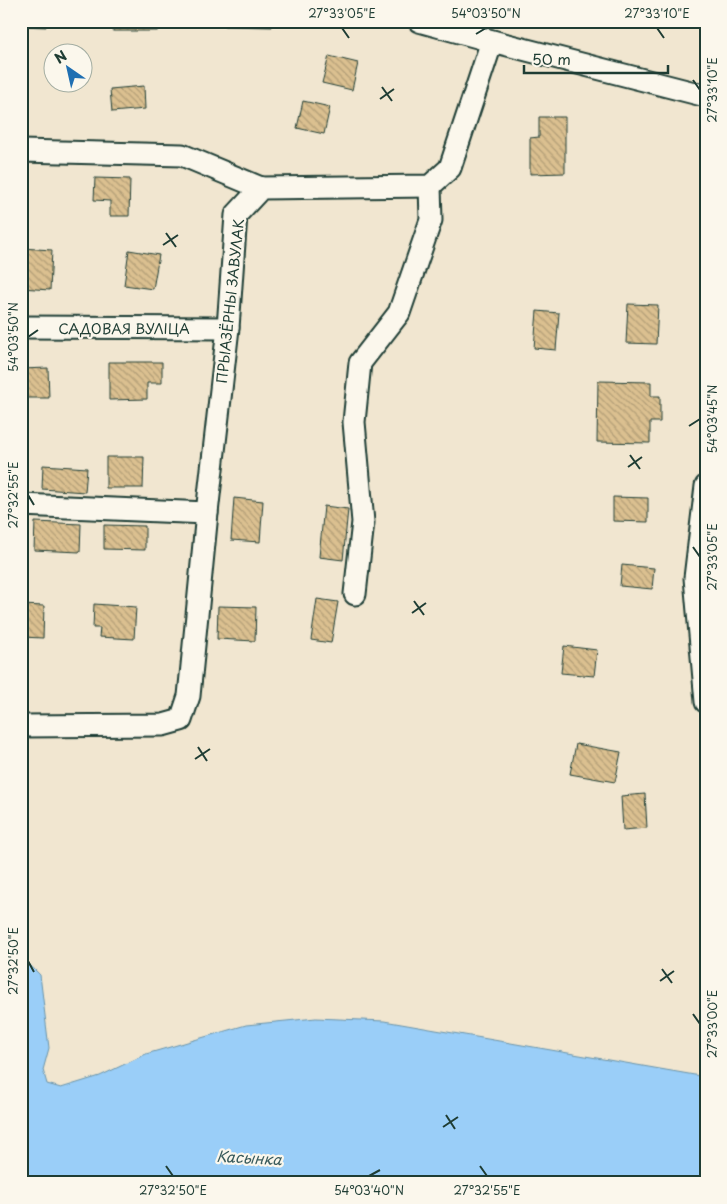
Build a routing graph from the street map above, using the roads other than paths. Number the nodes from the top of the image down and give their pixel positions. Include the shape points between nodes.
1 (419, 21) edge
2 (492, 41) junction
3 (706, 96) edge
4 (21, 151) edge
5 (430, 186) junction
6 (261, 188) junction
7 (21, 328) edge
8 (228, 328) junction
9 (706, 486) edge
10 (21, 505) edge
11 (208, 513) junction
12 (355, 594) dead end
13 (706, 702) edge
14 (21, 726) edge

1 - 2 street
2 - 3 street
2 - 5 street via 450,168
4 - 6 street via 182,156
5 - 6 street
5 - 12 street via 431,220 400,313 360,363 354,422 363,522
6 - 8 street, ПРЫАЗЁРНЫ ЗАВУЛАК via 236,215
7 - 8 street, САДОВАЯ ВУЛІЦА
8 - 11 street, ПРЫАЗЁРНЫ ЗАВУЛАК
9 - 13 street via 695,578
10 - 11 street
11 - 14 street, ПРЫАЗЁРНЫ ЗАВУЛАК via 189,696 181,720 163,724

